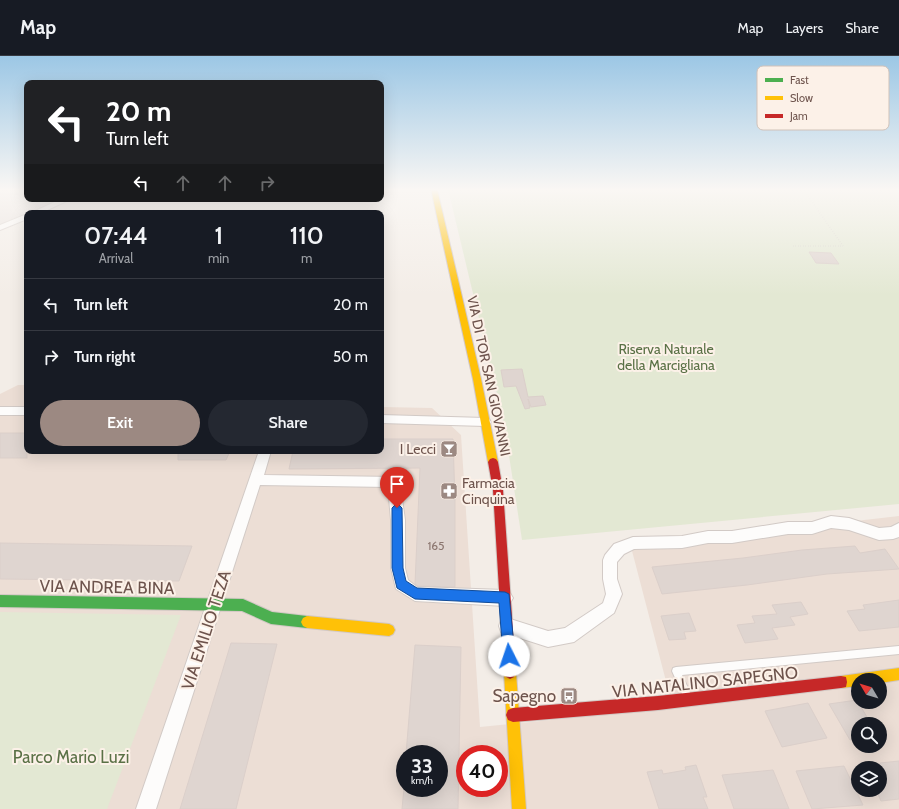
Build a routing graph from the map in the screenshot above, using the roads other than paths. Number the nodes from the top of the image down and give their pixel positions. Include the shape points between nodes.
1 (442, 224) edge
2 (0, 411) edge
3 (24, 412) edge
4 (384, 419) edge
5 (485, 422) junction
6 (264, 454) edge
7 (255, 480) junction
8 (899, 529) edge
9 (505, 598) junction
10 (0, 601) edge
11 (214, 606) junction
12 (507, 626) junction
13 (389, 630) dead end
14 (899, 650) edge
15 (899, 674) edge
16 (689, 700) junction
17 (513, 715) junction
18 (146, 809) edge
19 (519, 809) edge

1 - 5 street, VIA DI TOR SAN GIOVANNI
2 - 3 street
4 - 5 street
5 - 9 street, VIA DI TOR SAN GIOVANNI via 498,490
6 - 7 street, VIA EMILIO TEZA
7 - 9 street via 394,482 401,584 415,594
7 - 11 street, VIA EMILIO TEZA
8 - 12 street via 893,533 879,534 849,524 831,522 812,528 788,528 732,537 633,543 619,549 610,560 610,579 614,594 609,608 580,629 568,636 548,639
9 - 12 street, VIA DI TOR SAN GIOVANNI
10 - 11 street, VIA ANDREA BINA
11 - 13 street, VIA ANDREA BINA via 243,605 271,618
11 - 18 street, VIA EMILIO TEZA
12 - 17 street, VIA DI TOR SAN GIOVANNI
14 - 16 lane via 676,671
15 - 16 street, VIA NATALINO SAPEGNO
16 - 17 street, VIA NATALINO SAPEGNO
17 - 19 street, VIA DI TOR SAN GIOVANNI

